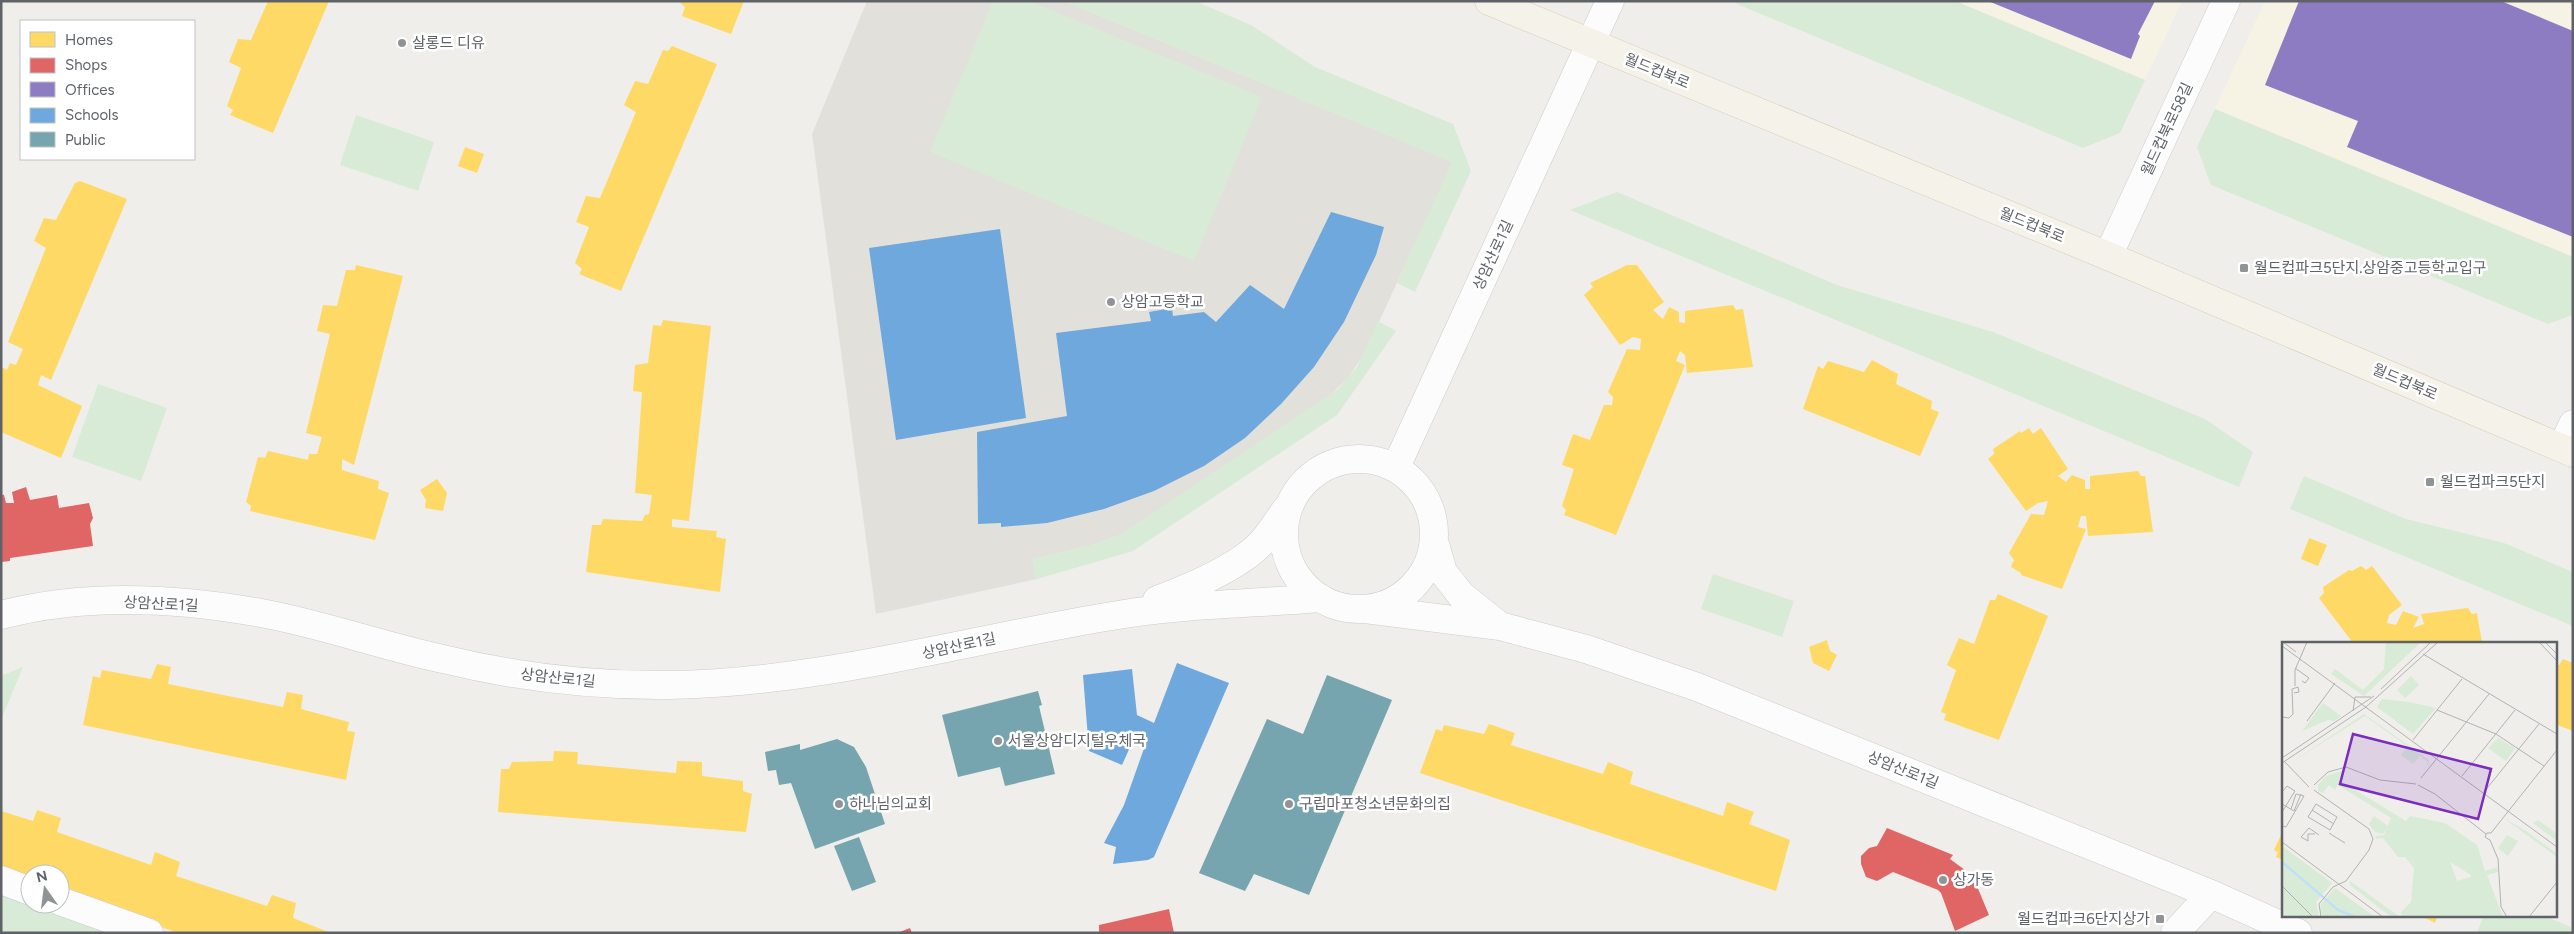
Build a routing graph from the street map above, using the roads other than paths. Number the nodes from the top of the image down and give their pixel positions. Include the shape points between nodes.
1 (1489, 1) edge
2 (1610, 1) edge
3 (2226, 1) edge
4 (1590, 43) junction
5 (2108, 256) junction
6 (2569, 442) edge
7 (1396, 467) junction
8 (1289, 505) junction
9 (1435, 544) junction
10 (1320, 598) junction
11 (1365, 609) junction
12 (1, 615) edge
13 (1118, 615) junction
14 (1500, 626) junction
15 (1, 880) edge
16 (20, 887) edge
17 (2211, 894) junction
18 (70, 905) edge
19 (150, 933) edge
20 (2175, 933) edge
21 (2298, 933) edge

1 - 4 main road, 월드컵북로
2 - 4 street, 상암산로1길
3 - 5 street, 월드컵북로58길
4 - 5 main road, 월드컵북로
4 - 7 street, 상암산로1길
5 - 6 main road, 월드컵북로
7 - 8 street via 1371,459 1353,458 1326,466 1305,481
7 - 9 street via 1419,486 1434,518
8 - 10 street via 1284,537 1289,562 1303,584
8 - 13 street via 1263,541 1234,563 1193,586
9 - 11 street via 1430,561 1417,583 1396,600
9 - 14 street via 1443,572 1461,595
10 - 11 street via 1344,608
10 - 13 street via 1200,605
11 - 14 street, 상암산로1길
12 - 13 street, 상암산로1길 via 93,601 175,602 262,613 443,660 514,674 585,682 668,685 739,682 827,672
14 - 17 street, 상암산로1길 via 1586,649 1697,688
15 - 16 street
17 - 20 street
17 - 21 street, 상암산로1길
18 - 19 street

